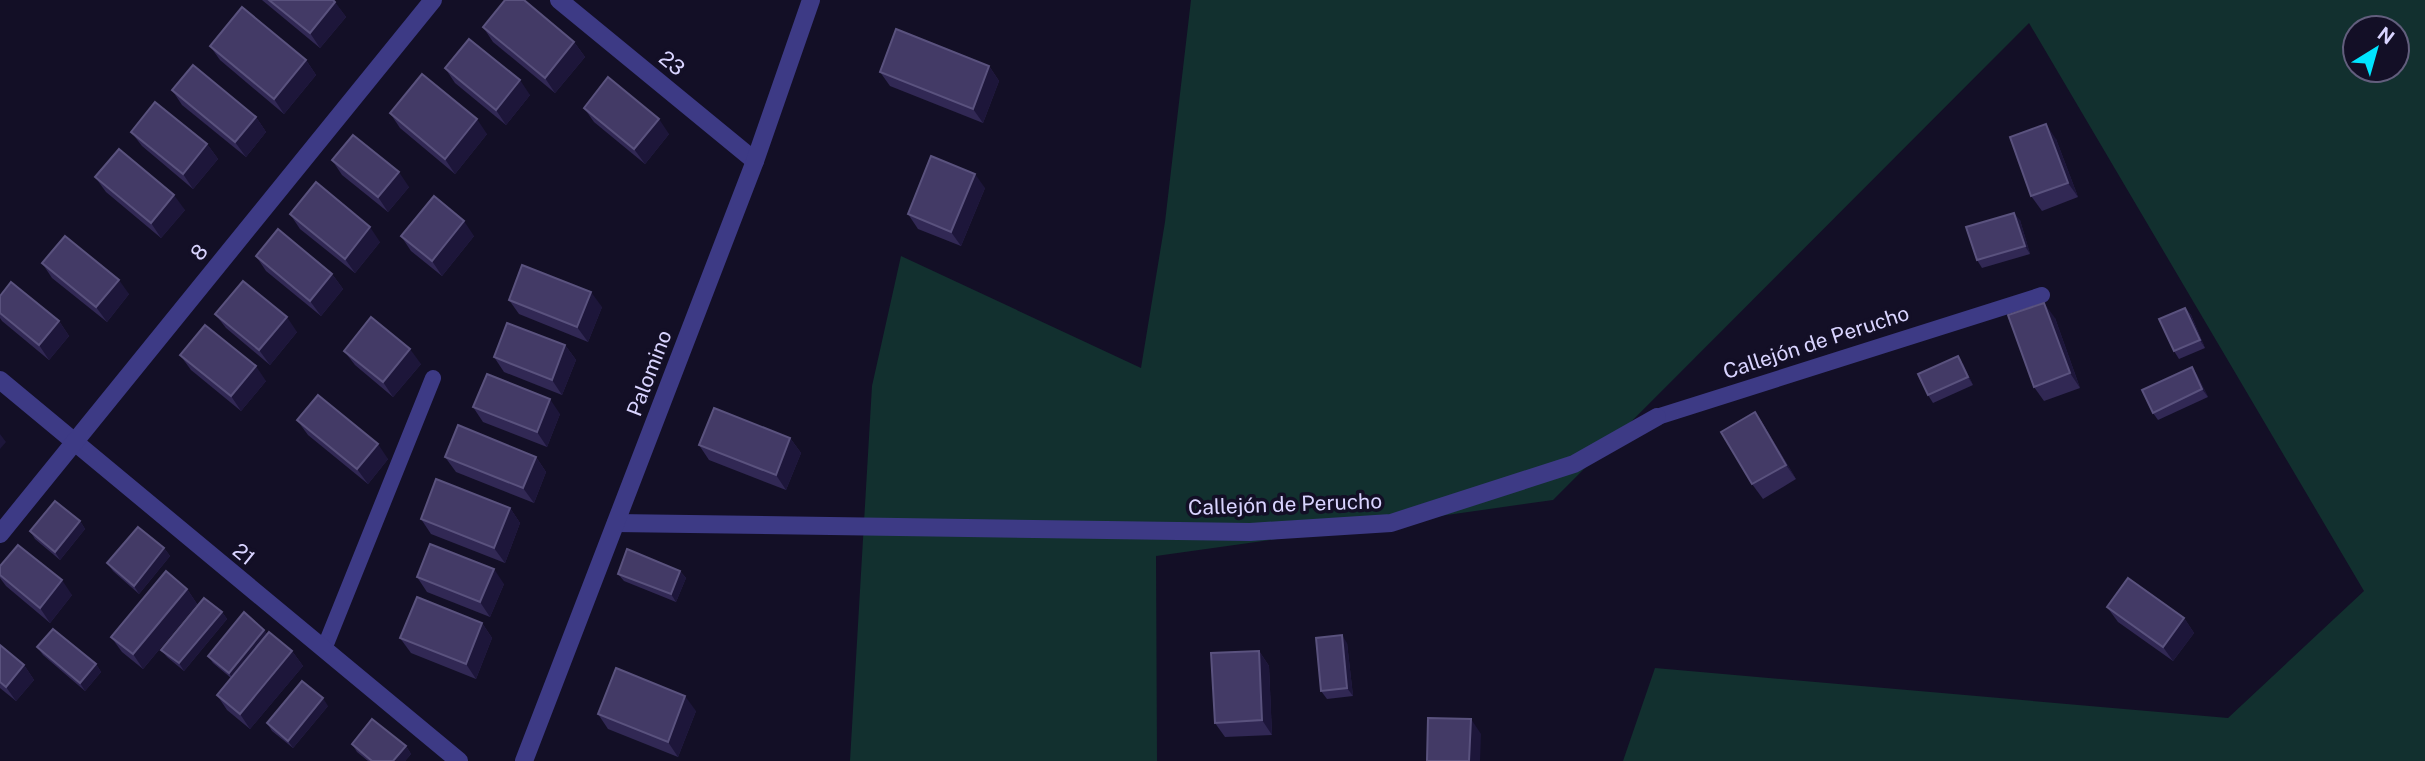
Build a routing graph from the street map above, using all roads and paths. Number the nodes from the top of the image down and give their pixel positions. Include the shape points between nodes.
1 (433, 0) edge
2 (559, 0) edge
3 (811, 0) edge
4 (755, 161) junction
5 (2042, 295) dead end
6 (433, 378) dead end
7 (0, 380) edge
8 (1657, 417) joint
9 (73, 443) junction
10 (616, 523) junction
11 (0, 534) edge
12 (324, 649) junction
13 (459, 761) edge
14 (524, 761) edge

1 - 9 street, 8
2 - 4 street, 23
3 - 4 street, Palomino
4 - 10 street, Palomino
5 - 8 lane, Callejón de Perucho
6 - 12 lane
7 - 9 street, 21
8 - 10 street, Callejón de Perucho via 1574,464 1391,523 1250,532
9 - 11 street, 8
9 - 12 street, 21
10 - 14 street, Palomino
12 - 13 street, 21

